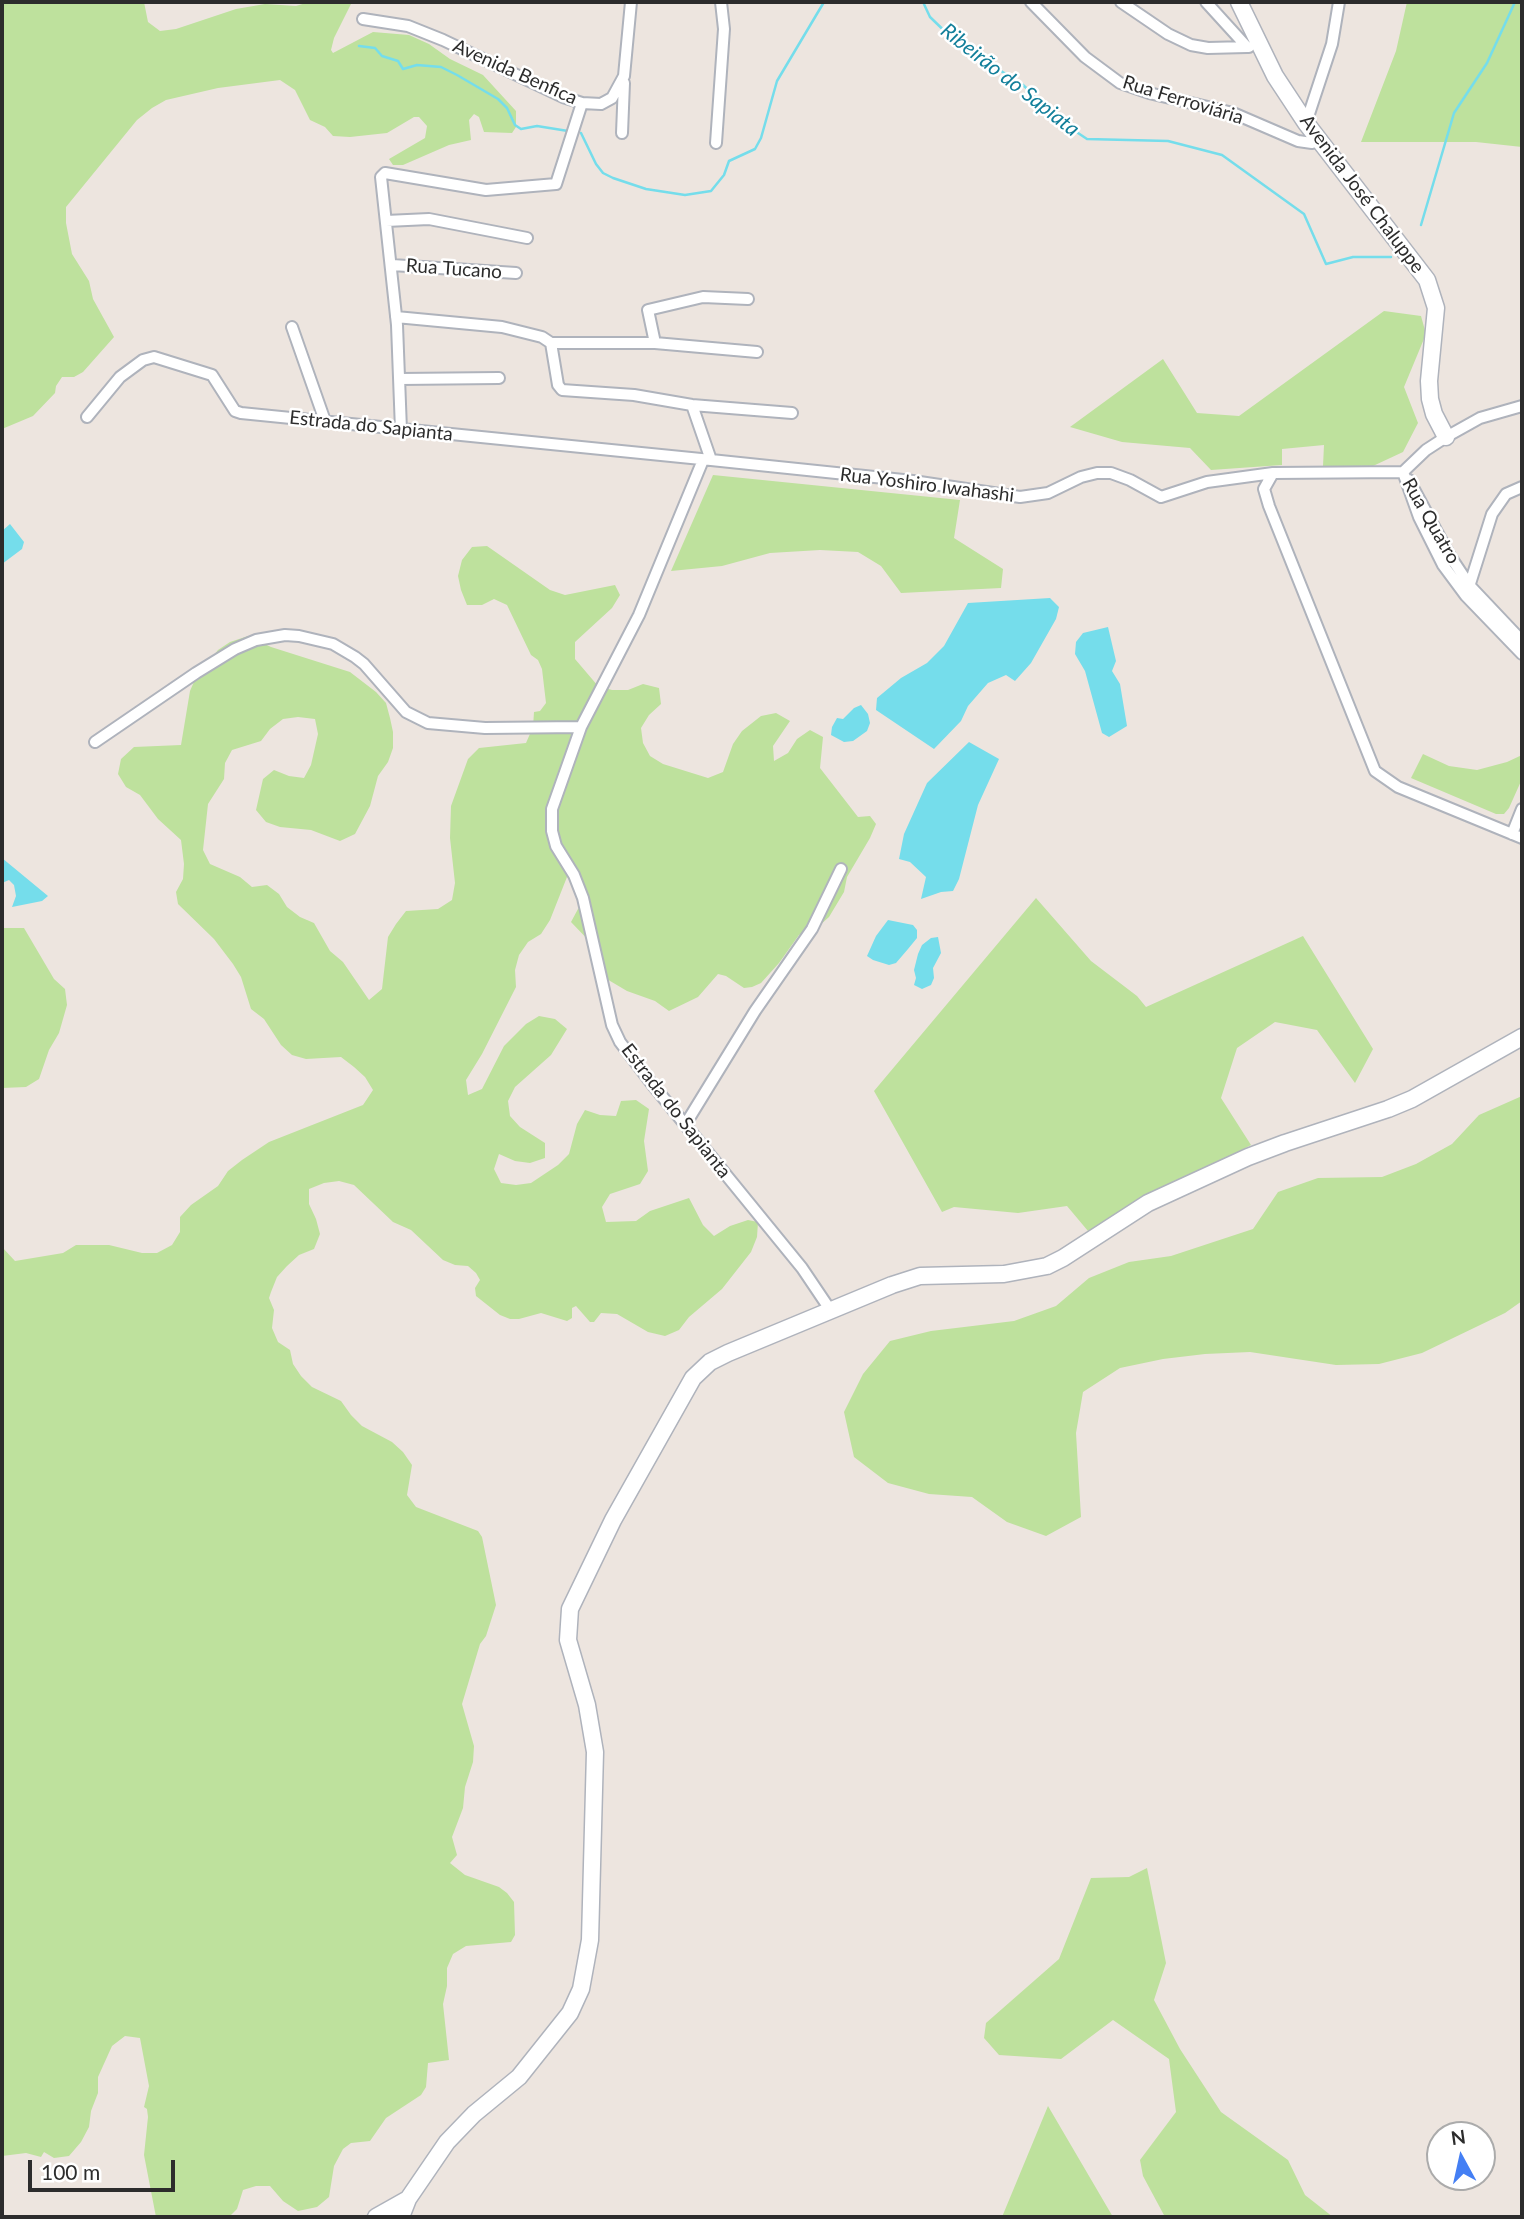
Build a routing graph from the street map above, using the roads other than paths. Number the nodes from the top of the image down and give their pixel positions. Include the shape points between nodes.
1 (631, 2) edge
2 (721, 2) edge
3 (1031, 2) edge
4 (1121, 2) edge
5 (1206, 2) edge
6 (1239, 2) edge
7 (1339, 2) edge
8 (363, 19) dead end
9 (1253, 46) junction
10 (625, 66) junction
11 (582, 103) junction
12 (1306, 123) junction
13 (622, 133) dead end
14 (1319, 141) junction
15 (716, 143) dead end
16 (386, 221) junction
17 (527, 238) dead end
18 (392, 265) junction
19 (516, 273) dead end
20 (748, 299) dead end
21 (396, 317) junction
22 (292, 327) dead end
23 (551, 343) junction
24 (655, 344) junction
25 (757, 352) dead end
26 (499, 378) dead end
27 (400, 379) junction
28 (692, 405) junction
29 (1522, 406) edge
30 (792, 413) dead end
31 (87, 417) dead end
32 (325, 421) junction
33 (401, 430) junction
34 (1446, 437) junction
35 (707, 460) junction
36 (817, 471) joint
37 (1403, 472) junction
38 (1273, 473) junction
39 (1522, 487) edge
40 (1468, 591) junction
41 (1522, 641) edge
42 (1522, 653) edge
43 (581, 727) junction
44 (95, 742) dead end
45 (1522, 808) edge
46 (1517, 836) edge
47 (841, 869) dead end
48 (1522, 1037) edge
49 (685, 1125) junction
50 (831, 1311) junction
51 (408, 2199) junction
52 (376, 2217) edge
53 (401, 2217) edge

1 - 10 street, Avenida Benfica
2 - 15 street
3 - 14 street, Rua Ferroviária via 1085,57 1120,83 1233,113 1298,141
4 - 9 street via 1191,45
5 - 9 street
6 - 9 main road, Avenida José Chaluppe
7 - 12 street via 1332,44
8 - 11 street, Avenida Benfica via 408,26
9 - 12 main road, Avenida José Chaluppe
10 - 11 street, Avenida Benfica via 612,98 601,104
10 - 13 street
11 - 16 street via 556,184 482,190 385,173 381,177
12 - 14 main road, Avenida José Chaluppe
14 - 34 main road, Avenida José Chaluppe via 1427,279 1436,308 1430,399
16 - 17 street via 429,219
16 - 18 street
18 - 19 street, Rua Tucano
18 - 21 street
20 - 24 street via 703,297 648,310
21 - 23 street via 521,330
21 - 27 street
22 - 32 street
23 - 24 street
23 - 28 street via 562,390
24 - 25 street
26 - 27 street
27 - 33 street
28 - 30 street
28 - 35 street
29 - 34 street via 1480,418
31 - 32 street, Estrada do Sapianta via 120,377 143,359 154,357 212,375 237,413
32 - 33 street, Estrada do Sapianta
33 - 35 street, Estrada do Sapianta
34 - 37 street
35 - 36 street, Estrada do Sapianta
35 - 43 street, Estrada do Sapianta via 639,615
36 - 38 street, Rua Yoshiro Iwahashi via 1020,497 1048,494 1097,473 1130,480 1161,497 1207,482
37 - 38 street, Rua Yoshiro Iwahashi
37 - 40 street, Rua Quatro via 1430,542 1443,565
38 - 46 street via 1264,489 1269,506 1375,771 1398,787
39 - 40 street via 1506,494 1492,514
40 - 41 street, Rua Quatro
40 - 42 street, Rua Quatro
43 - 44 street via 428,723 406,712 355,657 324,641 285,635 235,649
43 - 49 street, Estrada do Sapianta via 552,809 552,831 583,898 612,1025 620,1042
45 - 46 street
47 - 49 street via 812,929 755,1010
48 - 50 main road via 1388,1110 1248,1157 1147,1203 1047,1266 1004,1274 920,1276
49 - 50 street, Estrada do Sapianta via 802,1268
50 - 51 main road via 728,1353 693,1378 570,1609 568,1640 595,1752 590,1940 583,1980 570,2013 544,2048 519,2077 447,2141
51 - 52 main road
51 - 53 main road

